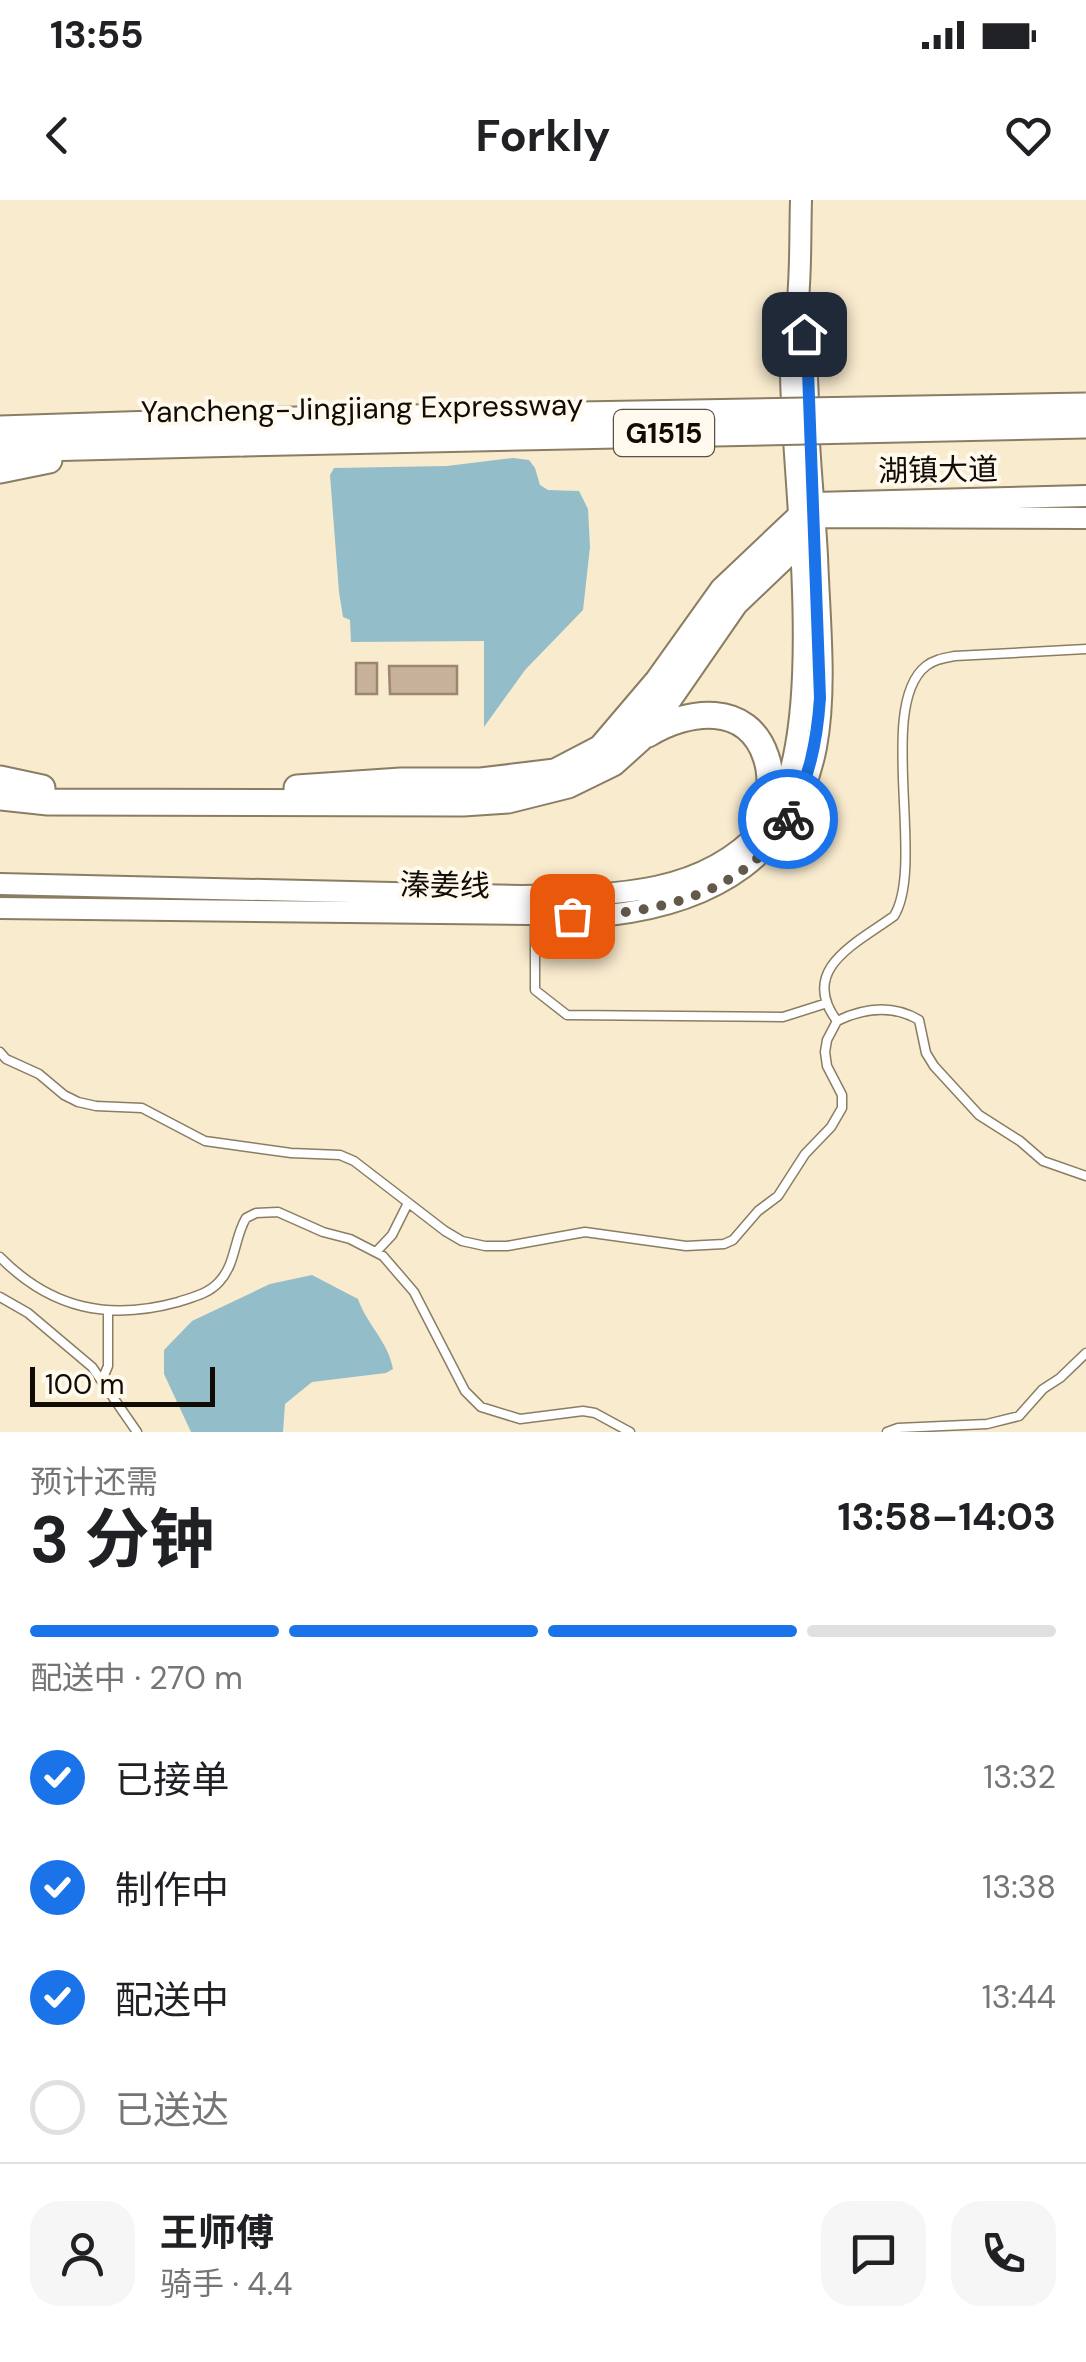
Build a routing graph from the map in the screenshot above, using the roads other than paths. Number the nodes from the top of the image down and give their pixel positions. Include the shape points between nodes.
1 (801, 200) edge
2 (1086, 406) edge
3 (1086, 425) edge
4 (0, 429) edge
5 (245, 432) junction
6 (162, 446) junction
7 (0, 450) edge
8 (0, 470) edge
9 (1086, 496) edge
10 (1086, 518) edge
11 (807, 519) junction
12 (1086, 649) edge
13 (644, 736) junction
14 (0, 779) edge
15 (0, 798) edge
16 (765, 827) junction
17 (0, 884) edge
18 (0, 908) edge
19 (535, 916) junction
20 (824, 1004) junction
21 (837, 1021) junction
22 (0, 1052) edge
23 (1086, 1176) edge
24 (408, 1203) junction
25 (376, 1252) junction
26 (0, 1257) edge
27 (0, 1297) edge
28 (108, 1312) junction
29 (1086, 1353) edge
30 (102, 1380) junction
31 (137, 1432) edge
32 (630, 1432) edge
33 (887, 1432) edge

1 - 11 main road via 790,365
2 - 5 highway, Yancheng-Jingjiang Expressway / G1515, bridge
3 - 5 highway, Yancheng-Jingjiang Expressway / G1515, bridge
4 - 5 highway, Yancheng-Jingjiang Expressway / G1515
5 - 6 highway, Yancheng-Jingjiang Expressway / G1515
6 - 7 highway, Yancheng-Jingjiang Expressway / G1515
6 - 8 highway
9 - 11 main road, 湖镇大道
10 - 11 main road, 湖镇大道
11 - 13 highway via 735,603
11 - 14 highway via 722,590 602,748 554,772 482,781 148,790 51,789
11 - 16 main road, 溱姜线 via 802,700 786,788
11 - 19 main road, 溱姜线 via 820,698 816,746 803,792 780,833 757,859 689,899 609,915
12 - 20 lane via 955,656 936,660 914,678 904,718 900,906 830,966
13 - 15 highway via 613,763 568,785 508,800
13 - 16 highway via 698,714 732,719 752,734 766,756
16 - 17 main road, 溱姜线 via 701,874 608,895
18 - 19 main road, 溱姜线
19 - 20 lane via 534,990 567,1015 783,1017
20 - 21 lane
21 - 23 lane via 873,1008 920,1020 934,1066 979,1115 1043,1161
21 - 24 lane via 827,1040 828,1067 842,1108 778,1196 724,1244 686,1246 584,1232 485,1246 462,1240
22 - 24 lane via 78,1102 142,1108 205,1141 354,1161
24 - 25 lane
25 - 28 lane via 278,1212 256,1213 240,1227 227,1272 208,1292 147,1310
25 - 32 lane via 414,1292 472,1401 520,1419 595,1413
26 - 28 lane via 56,1297
27 - 30 lane
28 - 30 lane
29 - 33 lane via 1019,1416
30 - 31 lane

